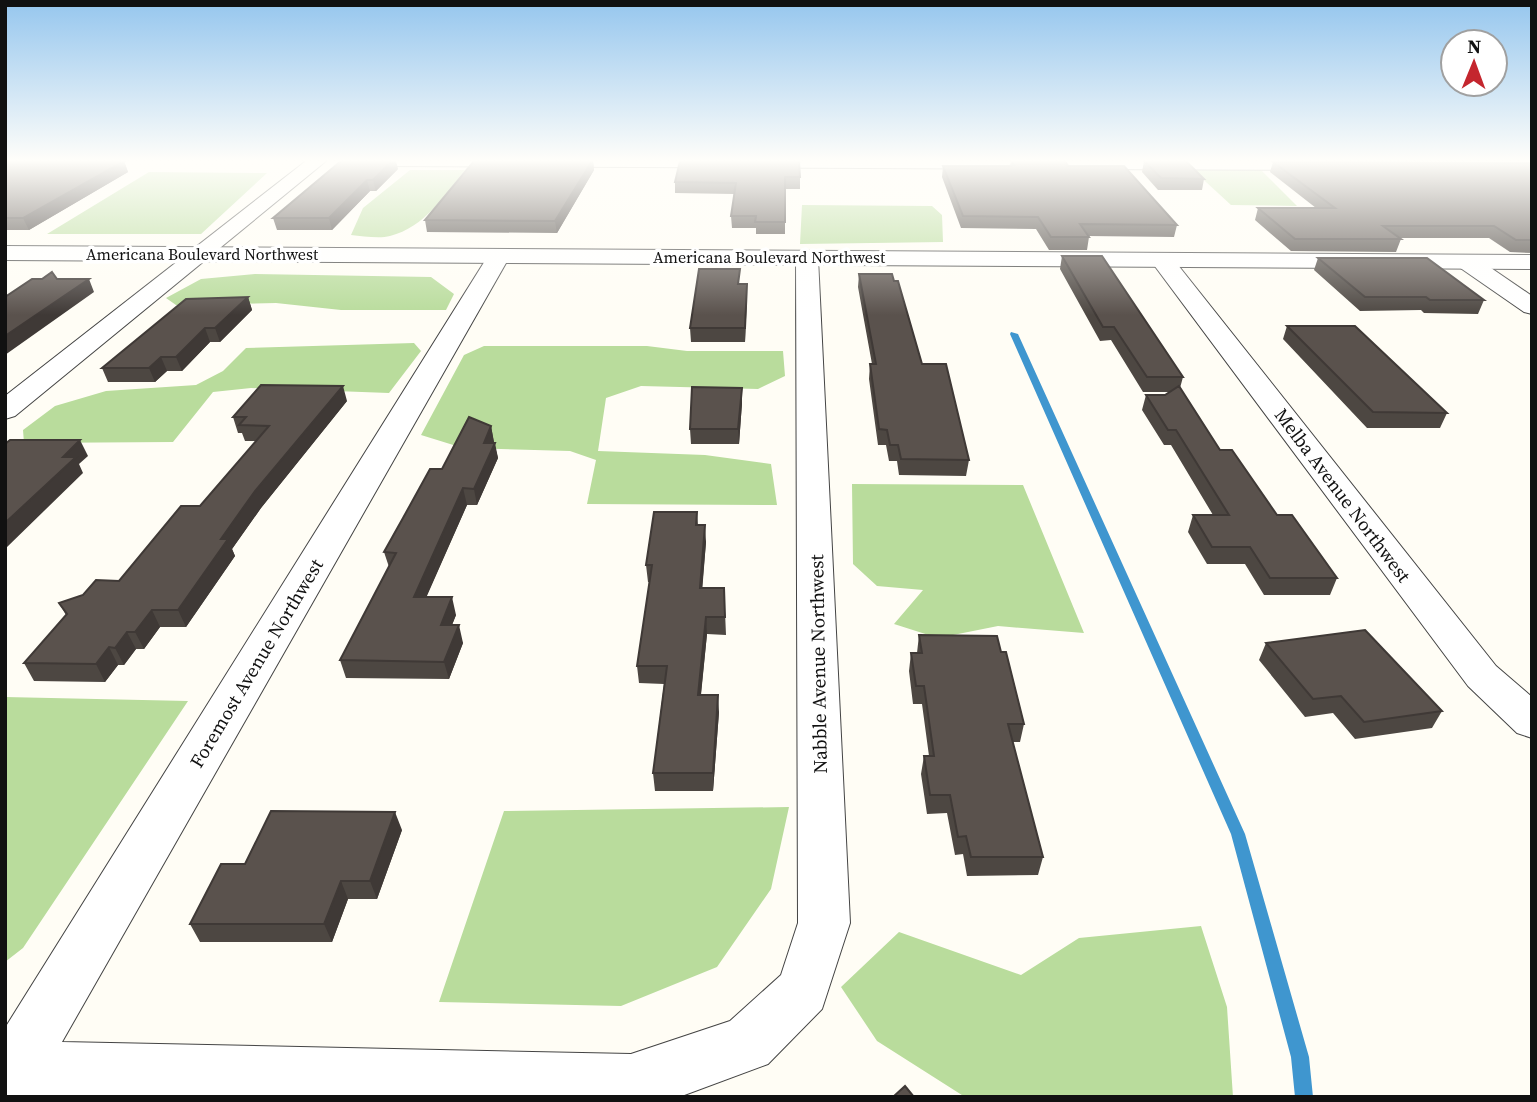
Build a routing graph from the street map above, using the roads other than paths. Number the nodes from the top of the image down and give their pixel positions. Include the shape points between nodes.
1 (252, 212) edge
2 (5, 253) edge
3 (199, 254) junction
4 (499, 256) junction
5 (807, 258) junction
6 (1162, 260) junction
7 (1467, 262) junction
8 (1532, 262) edge
9 (1532, 307) edge
10 (5, 410) edge
11 (1532, 722) edge
12 (9, 1070) edge

1 - 3 street
2 - 3 street, Americana Boulevard Northwest
3 - 4 street, Americana Boulevard Northwest
3 - 10 street
4 - 5 street, Americana Boulevard Northwest
4 - 12 street, Foremost Avenue Northwest
5 - 6 street, Americana Boulevard Northwest
5 - 12 street, Nabble Avenue Northwest via 824,923 803,990 748,1044 631,1084
6 - 7 street, Americana Boulevard Northwest
6 - 11 street, Melba Avenue Northwest via 1482,676
7 - 8 street, Americana Boulevard Northwest
7 - 9 street

